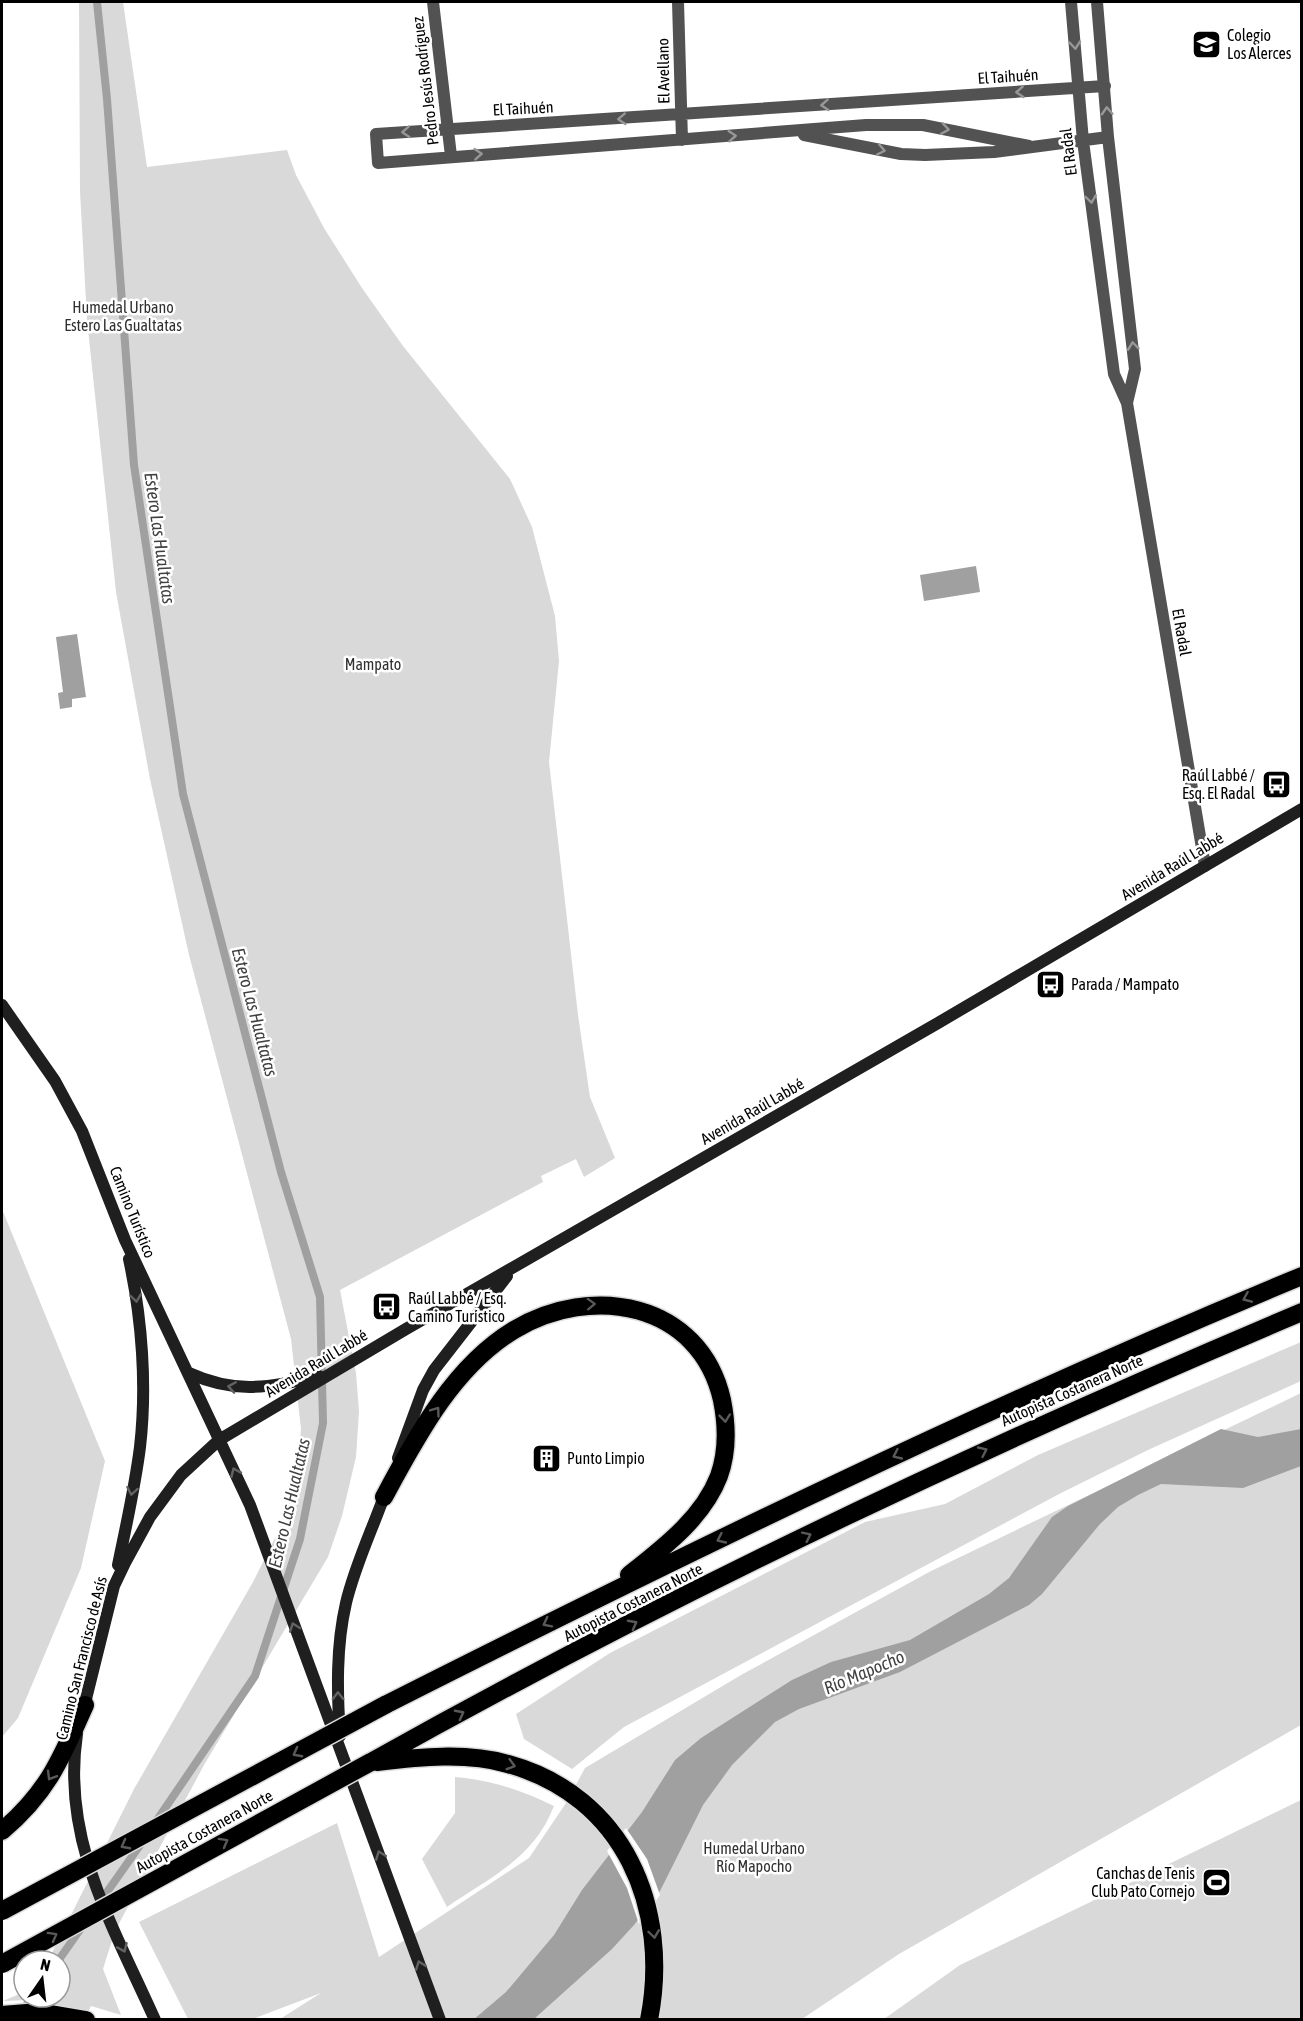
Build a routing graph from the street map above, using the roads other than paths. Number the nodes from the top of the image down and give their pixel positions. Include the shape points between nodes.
1 (432, 2) edge
2 (678, 2) edge
3 (1071, 2) edge
4 (1097, 2) edge
5 (1105, 86) junction
6 (1078, 88) junction
7 (680, 115) junction
8 (448, 129) junction
9 (782, 132) junction
10 (1108, 137) junction
11 (682, 140) junction
12 (1083, 141) junction
13 (1029, 146) junction
14 (450, 156) junction
15 (1127, 403) junction
16 (1302, 809) edge
17 (1205, 866) junction
18 (2, 1005) edge
19 (125, 1240) junction
20 (511, 1270) junction
21 (1302, 1276) edge
22 (1302, 1312) edge
23 (189, 1373) junction
24 (332, 1373) junction
25 (219, 1440) junction
26 (384, 1497) junction
27 (114, 1586) junction
28 (599, 1597) junction
29 (85, 1705) junction
30 (342, 1754) junction
31 (369, 1763) junction
32 (2, 1831) edge
33 (2, 1911) edge
34 (2, 1964) edge
35 (2, 2015) edge
36 (87, 2019) edge
37 (156, 2019) edge
38 (440, 2019) edge
39 (648, 2019) edge

1 - 8 street, Pedro Jesús Rodríguez
2 - 7 street, El Avellano
3 -> 6 street, El Radal
4 - 5 street, El Radal
5 - 6 street, El Taihuén
10 -> 5 street, El Radal
6 -> 7 street, El Taihuén
6 - 12 street, El Radal
7 -> 8 street, El Taihuén
7 - 11 street, El Avellano
8 - 14 street, Pedro Jesús Rodríguez
8 -> 14 street, El Taihuén via 376,134 378,163
11 -> 9 street, El Taihuén
9 -> 13 street, El Taihuén via 923,125
9 -> 13 street, El Taihuén via 901,154 994,152
10 - 12 street, El Taihuén
15 -> 10 street, El Radal via 1135,369
14 -> 11 street, El Taihuén
12 - 13 street, El Taihuén
12 -> 15 street, El Radal via 1114,374
15 - 17 street, El Radal
16 - 17 main road, Avenida Raúl Labbé
17 - 20 main road, Avenida Raúl Labbé
18 - 19 main road, Camino Turístico via 73,1113
19 - 23 main road, Camino Turístico
19 -> 27 main road via 140,1332 142,1413 140,1447
20 - 24 main road, Avenida Raúl Labbé
20 - 26 main road via 434,1370
21 -> 28 highway, Autopista Costanera Norte via 1022,1397
31 -> 22 highway, Autopista Costanera Norte via 640,1620 868,1506 1074,1409
24 -> 23 main road via 238,1389
23 - 25 main road, Camino Turístico
24 - 25 main road, Avenida Raúl Labbé
25 - 27 main road, Camino San Francisco de Asís via 181,1474 164,1496
30 -> 25 main road via 250,1505
26 -> 28 highway via 406,1456 457,1381 481,1355 514,1330 552,1311 581,1305 612,1304 657,1318 695,1347 714,1376 725,1414 724,1457 713,1489 696,1514 659,1551
30 -> 26 main road via 338,1673 342,1623
27 - 29 main road, Camino San Francisco de Asís
28 -> 33 highway, Autopista Costanera Norte, bridge via 385,1705
29 -> 32 highway via 51,1779
29 -> 37 main road, Camino San Francisco de Asís, bridge via 74,1765 80,1835 100,1896
38 -> 30 main road
34 -> 31 highway, Autopista Costanera Norte, bridge
31 -> 39 highway via 456,1757 506,1763 538,1773 582,1802 622,1848 644,1894 655,1940 656,1967
35 - 36 highway via 39,2012

